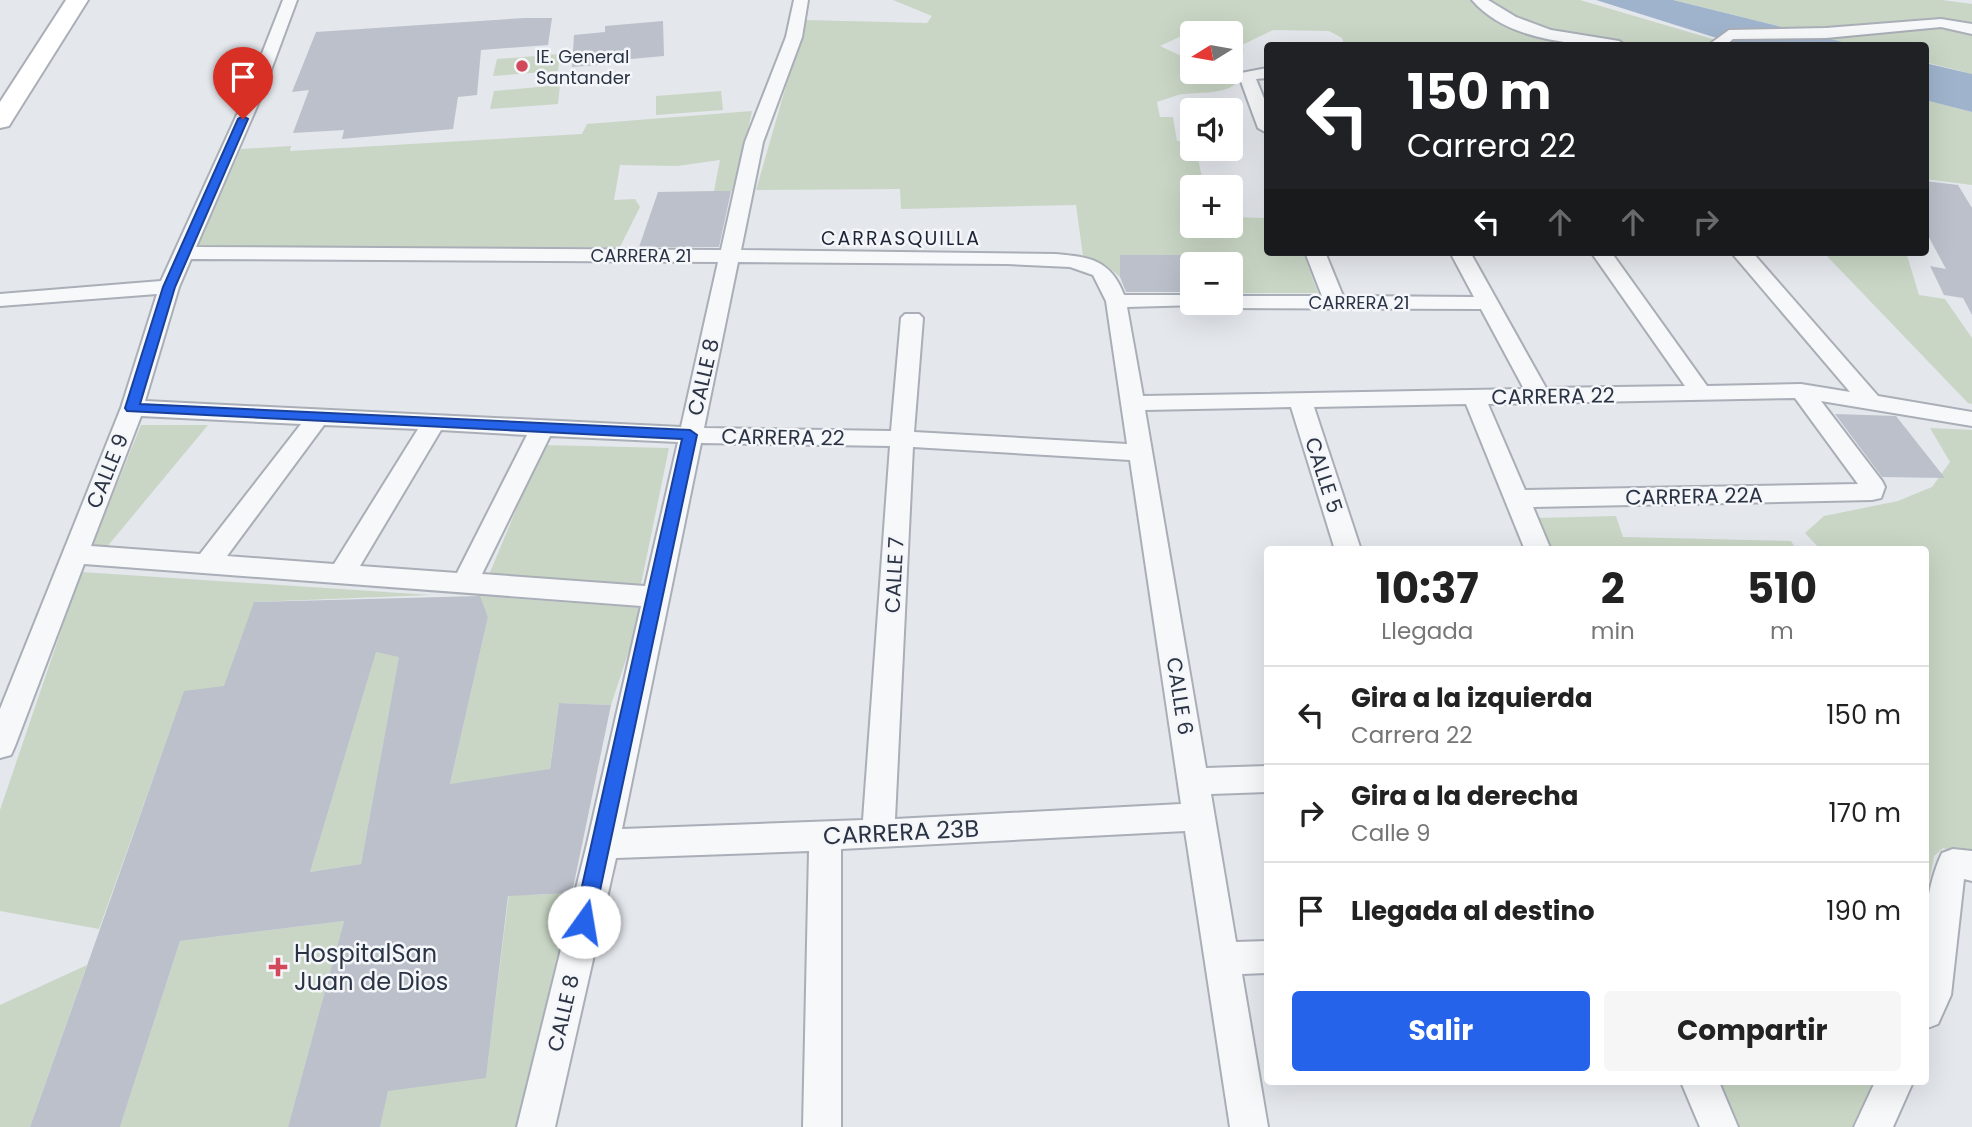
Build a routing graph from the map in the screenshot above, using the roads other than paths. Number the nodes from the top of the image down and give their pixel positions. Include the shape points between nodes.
1 (77, 0) edge
2 (290, 0) edge
3 (801, 0) edge
4 (1479, 0) edge
5 (1972, 29) edge
6 (1586, 42) edge
7 (1719, 42) edge
8 (1264, 73) edge
9 (1264, 120) edge
10 (0, 121) edge
11 (183, 253) junction
12 (731, 255) junction
13 (1317, 256) edge
14 (1462, 256) edge
15 (1604, 256) edge
16 (1744, 256) edge
17 (1098, 269) joint
18 (169, 287) junction
19 (0, 300) edge
20 (1116, 301) junction
21 (1180, 301) edge
22 (1243, 302) edge
23 (1335, 302) junction
24 (1488, 303) junction
25 (912, 318) dead end
26 (1801, 391) junction
27 (1701, 393) junction
28 (1539, 396) junction
29 (1474, 397) junction
30 (1300, 400) junction
31 (1870, 401) junction
32 (1133, 403) junction
33 (132, 408) junction
34 (318, 417) junction
35 (1972, 419) edge
36 (434, 423) junction
37 (542, 428) junction
38 (690, 435) junction
39 (902, 439) junction
40 (1141, 453) junction
41 (1516, 499) junction
42 (1347, 546) edge
43 (1536, 546) edge
44 (74, 554) junction
45 (207, 564) junction
46 (341, 574) junction
47 (465, 583) junction
48 (655, 597) junction
49 (0, 746) edge
50 (1264, 779) edge
51 (1193, 781) junction
52 (1199, 817) junction
53 (878, 833) junction
54 (825, 836) junction
55 (603, 845) junction
56 (1972, 866) edge
57 (1264, 957) edge
58 (1222, 959) junction
59 (1929, 1004) edge
60 (1701, 1085) edge
61 (1893, 1085) edge
62 (536, 1127) edge
63 (822, 1127) edge
64 (1249, 1127) edge
65 (1719, 1127) edge
66 (1873, 1127) edge

1 - 10 street
2 - 11 street, CALLE 9 via 253,97
3 - 12 street, CALLE 8 via 794,37 754,142
4 - 6 street via 1537,31
5 - 7 street via 1941,23 1729,35
8 - 9 street via 1247,76
11 - 12 street, CARRERA 21
11 - 18 street, CALLE 9
12 - 17 street, CARRERA 21 via 1007,258
12 - 38 street, CALLE 8
13 - 23 street
14 - 24 street
15 - 27 street
16 - 31 street
17 - 20 street, CALLE 6
18 - 19 street
18 - 33 street, CALLE 9
20 - 21 street
20 - 32 street, CALLE 6
22 - 23 street, CARRERA 21
23 - 24 street, CARRERA 21
24 - 28 street
25 - 39 street, CALLE 7
26 - 27 street, CARRERA 22
26 - 31 street, CARRERA 22
26 - 41 street, CARRERA 22A via 1873,487 1872,492
27 - 28 street, CARRERA 22
28 - 29 street, CARRERA 22
29 - 30 street, CARRERA 22
29 - 41 street
30 - 32 street, CARRERA 22
30 - 42 street, CALLE 5
31 - 35 street, CARRERA 22
32 - 40 street, CALLE 6
33 - 34 street, CARRERA 22
33 - 44 street, CALLE 9
34 - 36 street, CARRERA 22
34 - 45 street
36 - 37 street, CARRERA 22
36 - 46 street
37 - 38 street, CARRERA 22
37 - 47 street
38 - 39 street, CARRERA 22
38 - 48 street, CALLE 8
39 - 40 street, CARRERA 22
39 - 53 street, CALLE 7
40 - 51 street, CALLE 6
41 - 43 street
44 - 45 street
44 - 49 street, CALLE 9
45 - 46 street
46 - 47 street
47 - 48 street
48 - 55 street, CALLE 8
50 - 51 street
51 - 52 street, CALLE 6
52 - 53 street, CARRERA 23B
52 - 58 street, CALLE 6
53 - 54 street, CARRERA 23B
54 - 55 street, CARRERA 23B
54 - 63 street
55 - 62 street, CALLE 8
56 - 59 street via 1953,863 1949,872
57 - 58 street
58 - 64 street, CALLE 6
60 - 65 street
61 - 66 street

